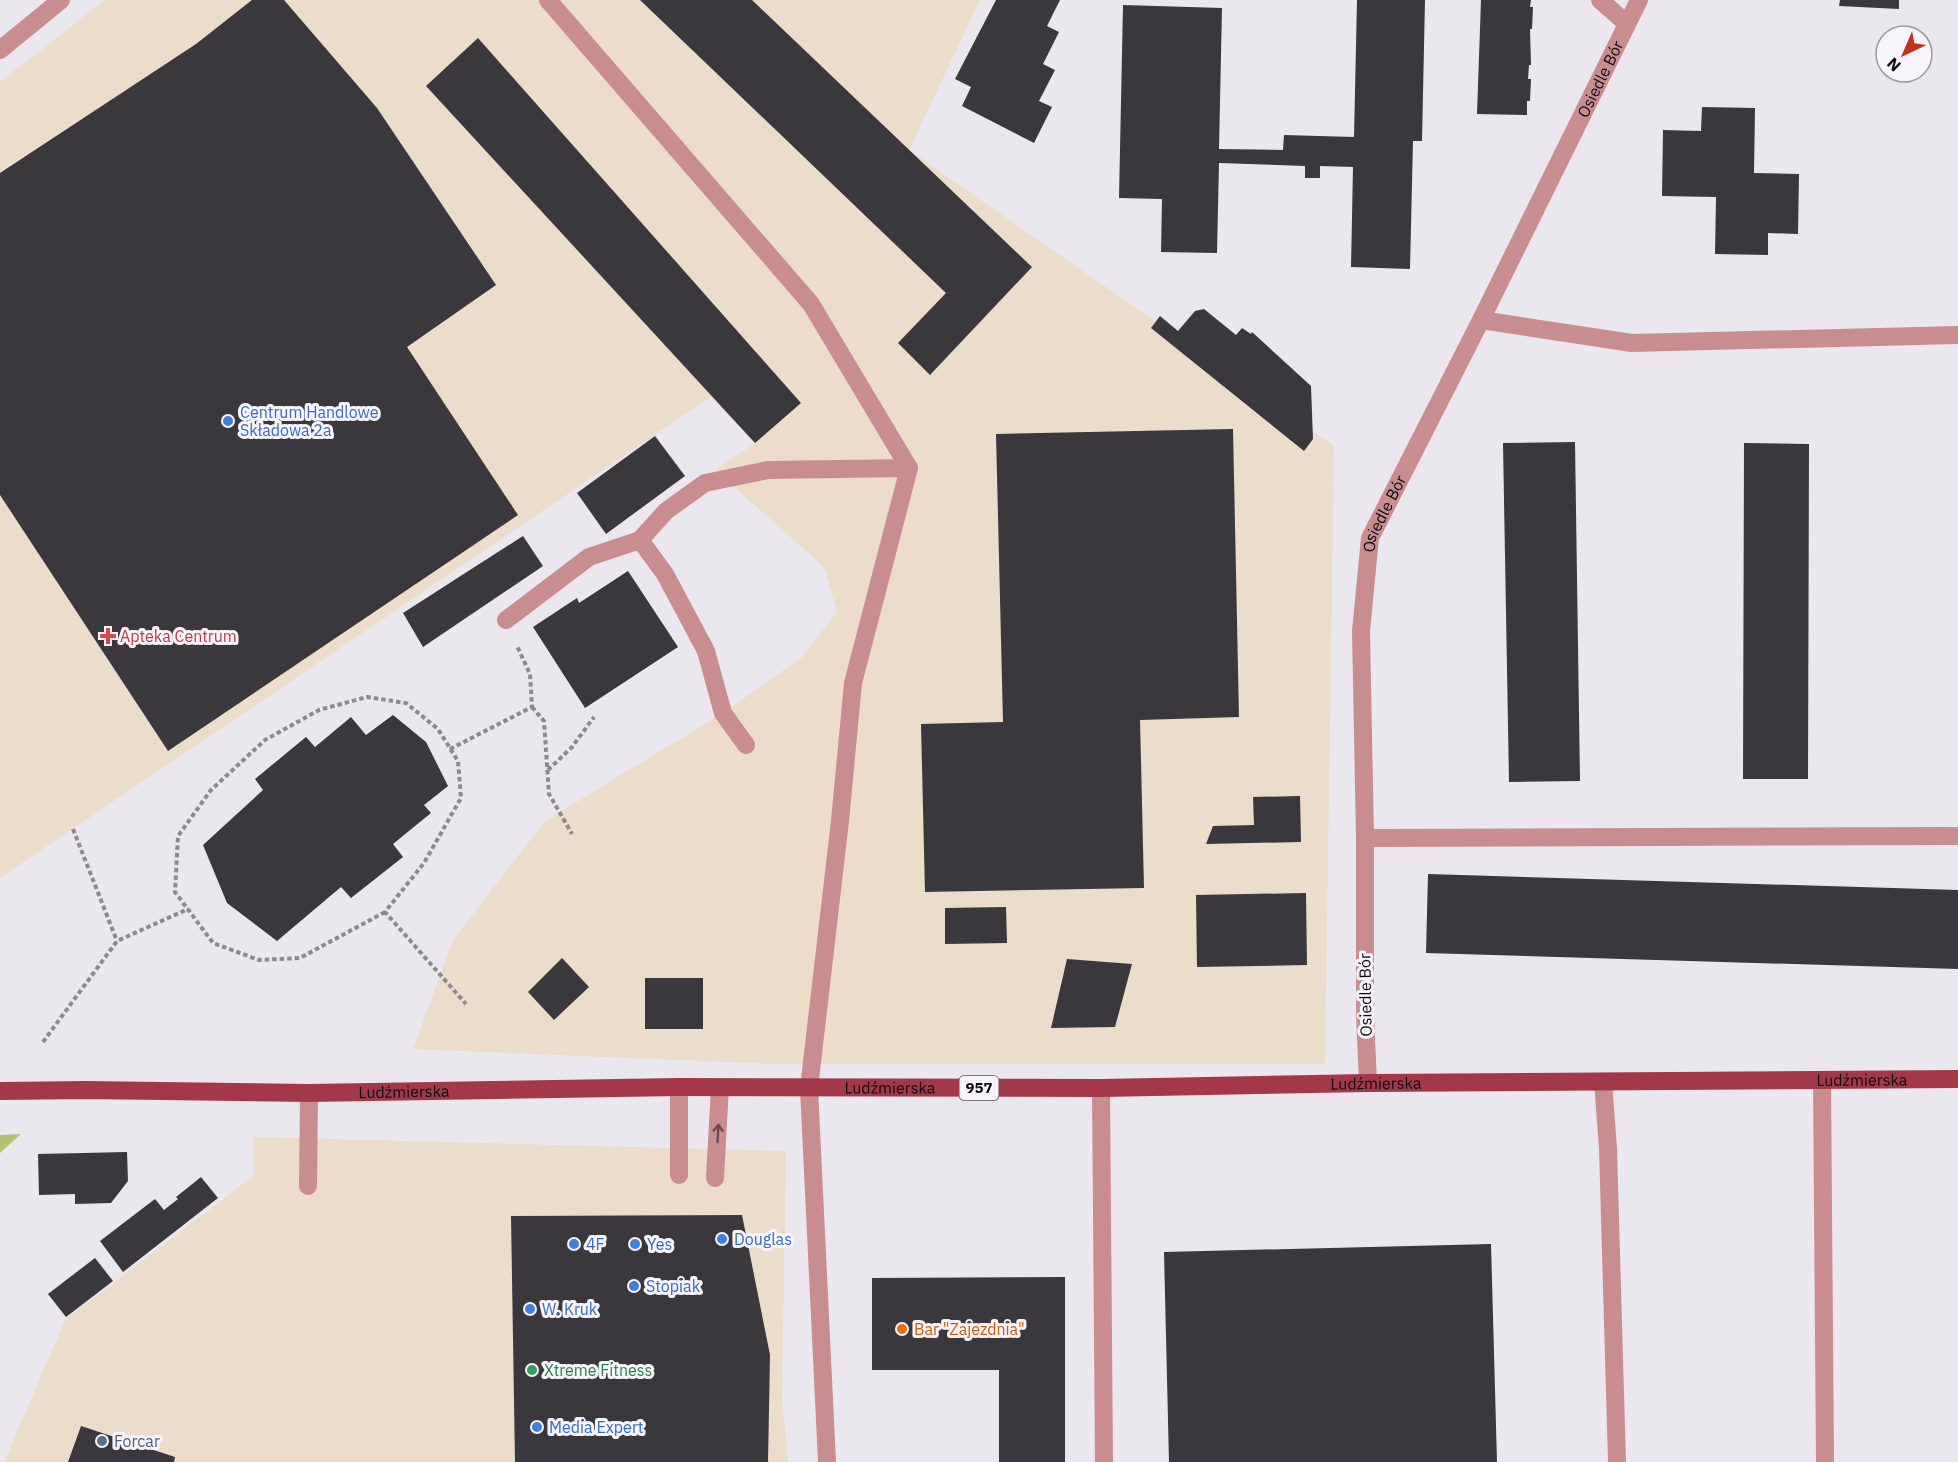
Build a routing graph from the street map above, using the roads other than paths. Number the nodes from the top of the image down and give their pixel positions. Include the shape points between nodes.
1 (61, 0) edge
2 (549, 0) edge
3 (1600, 0) edge
4 (1639, 0) edge
5 (1626, 22) junction
6 (0, 50) edge
7 (1481, 320) junction
8 (1958, 335) edge
9 (909, 468) junction
10 (640, 540) junction
11 (506, 620) road end
12 (746, 745) dead end
13 (1958, 836) edge
14 (1365, 838) junction
15 (1958, 1079) edge
16 (1822, 1080) junction
17 (1603, 1082) junction
18 (1368, 1083) junction
19 (679, 1088) junction
20 (720, 1088) junction
21 (809, 1088) junction
22 (1101, 1088) junction
23 (0, 1091) edge
24 (309, 1093) junction
25 (679, 1175) dead end
26 (715, 1178) dead end
27 (308, 1186) dead end
28 (827, 1462) edge
29 (1104, 1462) edge
30 (1617, 1462) edge
31 (1825, 1462) edge

1 - 6 street
2 - 9 street via 811,304
3 - 5 street
4 - 5 street, Osiedle Bór
5 - 7 street, Osiedle Bór
7 - 8 street via 1632,343
7 - 14 street, Osiedle Bór via 1370,538 1361,631
9 - 10 street via 768,470 705,483 666,512
9 - 21 street via 853,683
10 - 11 street via 589,557
10 - 12 street via 665,574 706,651 723,713
13 - 14 street
14 - 18 street, Osiedle Bór
15 - 16 main road, Ludźmierska / 957
16 - 17 main road, Ludźmierska / 957
16 - 31 street
17 - 18 main road, Ludźmierska / 957
17 - 30 street
18 - 22 main road, Ludźmierska / 957
19 - 20 main road, Ludźmierska / 957
19 - 24 main road, Ludźmierska / 957
19 - 25 street
20 - 21 main road, Ludźmierska / 957
26 -> 20 street
21 - 22 main road, Ludźmierska / 957
21 - 28 street
22 - 29 street
23 - 24 main road, Ludźmierska / 957
24 - 27 street

